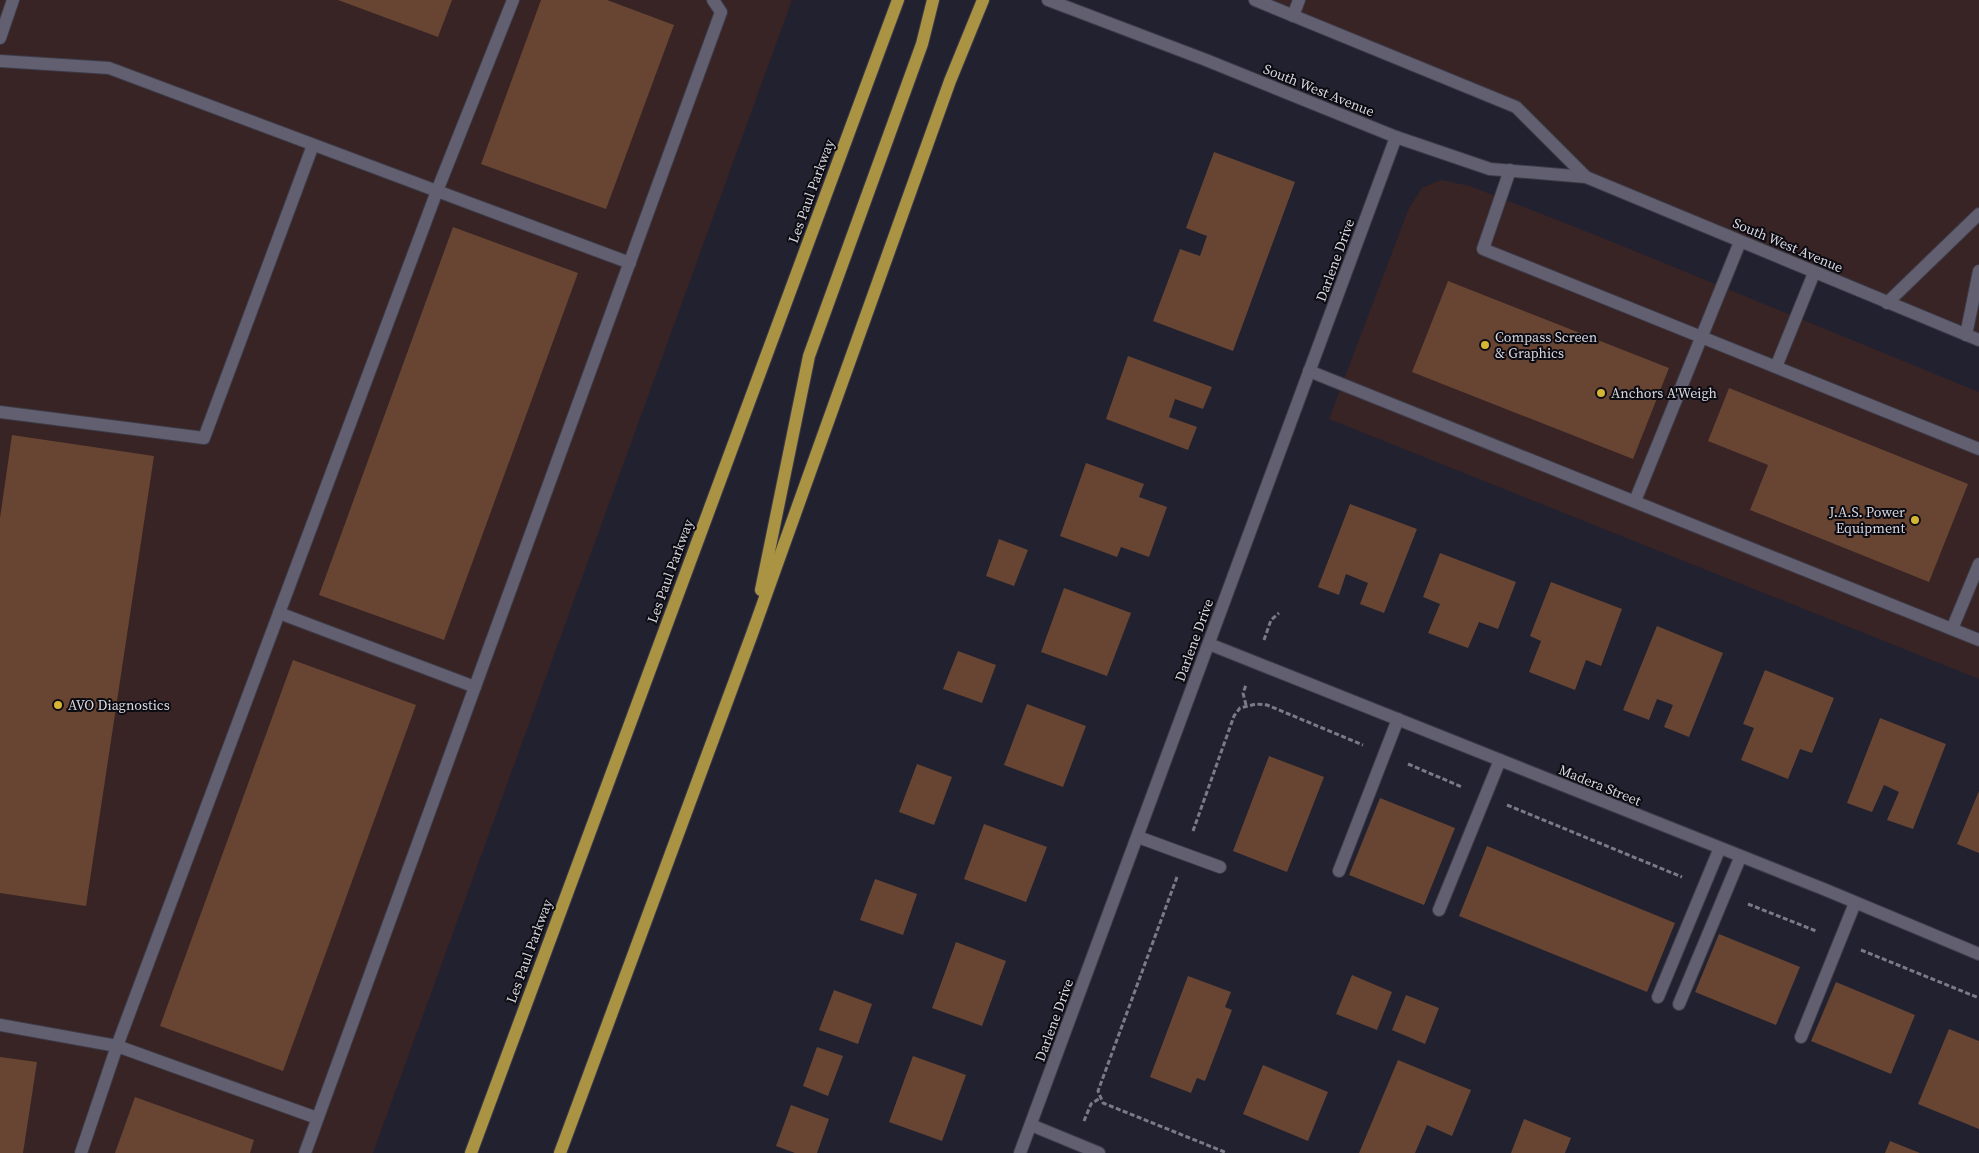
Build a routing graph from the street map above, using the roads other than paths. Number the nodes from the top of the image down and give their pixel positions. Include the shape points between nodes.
1 (13, 0) edge
2 (513, 0) edge
3 (713, 0) edge
4 (898, 0) edge
5 (933, 0) edge
6 (983, 0) edge
7 (1048, 0) edge
8 (1255, 0) edge
9 (1299, 0) edge
10 (1293, 16) junction
11 (0, 38) edge
12 (0, 61) edge
13 (1396, 138) junction
14 (313, 145) junction
15 (1510, 170) junction
16 (1586, 177) junction
17 (437, 191) junction
18 (1979, 214) edge
19 (1740, 242) junction
20 (630, 263) junction
21 (1979, 271) edge
22 (1814, 273) junction
23 (1887, 303) junction
24 (1966, 334) junction
25 (1702, 337) junction
26 (1979, 340) edge
27 (1776, 367) junction
28 (1309, 372) junction
29 (0, 412) edge
30 (1979, 449) edge
31 (1635, 502) junction
32 (1979, 564) edge
33 (279, 614) junction
34 (1952, 629) junction
35 (752, 634) junction
36 (1979, 640) edge
37 (1209, 644) junction
38 (475, 687) junction
39 (1398, 719) junction
40 (1500, 760) junction
41 (1138, 837) junction
42 (1719, 850) junction
43 (1740, 858) junction
44 (1220, 867) dead end
45 (1339, 871) dead end
46 (1855, 903) junction
47 (1439, 910) dead end
48 (1979, 954) edge
49 (1658, 997) dead end
50 (1679, 1004) dead end
51 (0, 1025) edge
52 (1801, 1037) dead end
53 (117, 1046) junction
54 (318, 1118) junction
55 (1031, 1125) junction
56 (81, 1153) edge
57 (305, 1153) edge
58 (471, 1153) edge
59 (560, 1153) edge
60 (1020, 1153) edge
61 (1099, 1153) edge

1 - 11 street
2 - 17 street
3 - 20 street via 721,12
4 - 58 main road, Les Paul Parkway
5 - 35 main road via 922,44 809,356
6 - 35 main road via 950,81
7 - 13 street, South West Avenue
8 - 10 street, South West Avenue
9 - 10 street
10 - 16 street, South West Avenue via 1516,107
12 - 14 street via 109,68
13 - 15 street, South West Avenue via 1490,169
13 - 28 street, Darlene Drive
14 - 17 street
14 - 29 street via 204,438
15 - 16 street, South West Avenue
15 - 25 street via 1483,249
16 - 19 street, South West Avenue
17 - 20 street
17 - 33 street
18 - 23 street
19 - 22 street, South West Avenue
19 - 25 street
20 - 38 street
21 - 24 street
22 - 23 street, South West Avenue
22 - 27 street
23 - 24 street, South West Avenue
24 - 26 street, South West Avenue
25 - 27 street
25 - 31 street
27 - 30 street
28 - 31 street
28 - 37 street, Darlene Drive
31 - 34 street
32 - 34 street
33 - 38 street
33 - 53 street
34 - 36 street
35 - 59 main road
37 - 39 street, Madera Street
37 - 41 street, Darlene Drive
38 - 54 street
39 - 40 street, Madera Street
39 - 45 street
40 - 42 street, Madera Street
40 - 47 street
41 - 44 street
41 - 55 street, Darlene Drive
42 - 43 street, Madera Street
42 - 49 street
43 - 46 street, Madera Street
43 - 50 street
46 - 48 street, Madera Street
46 - 52 street
51 - 53 street
53 - 54 street
53 - 56 street
54 - 57 street
55 - 60 street, Darlene Drive
55 - 61 street

